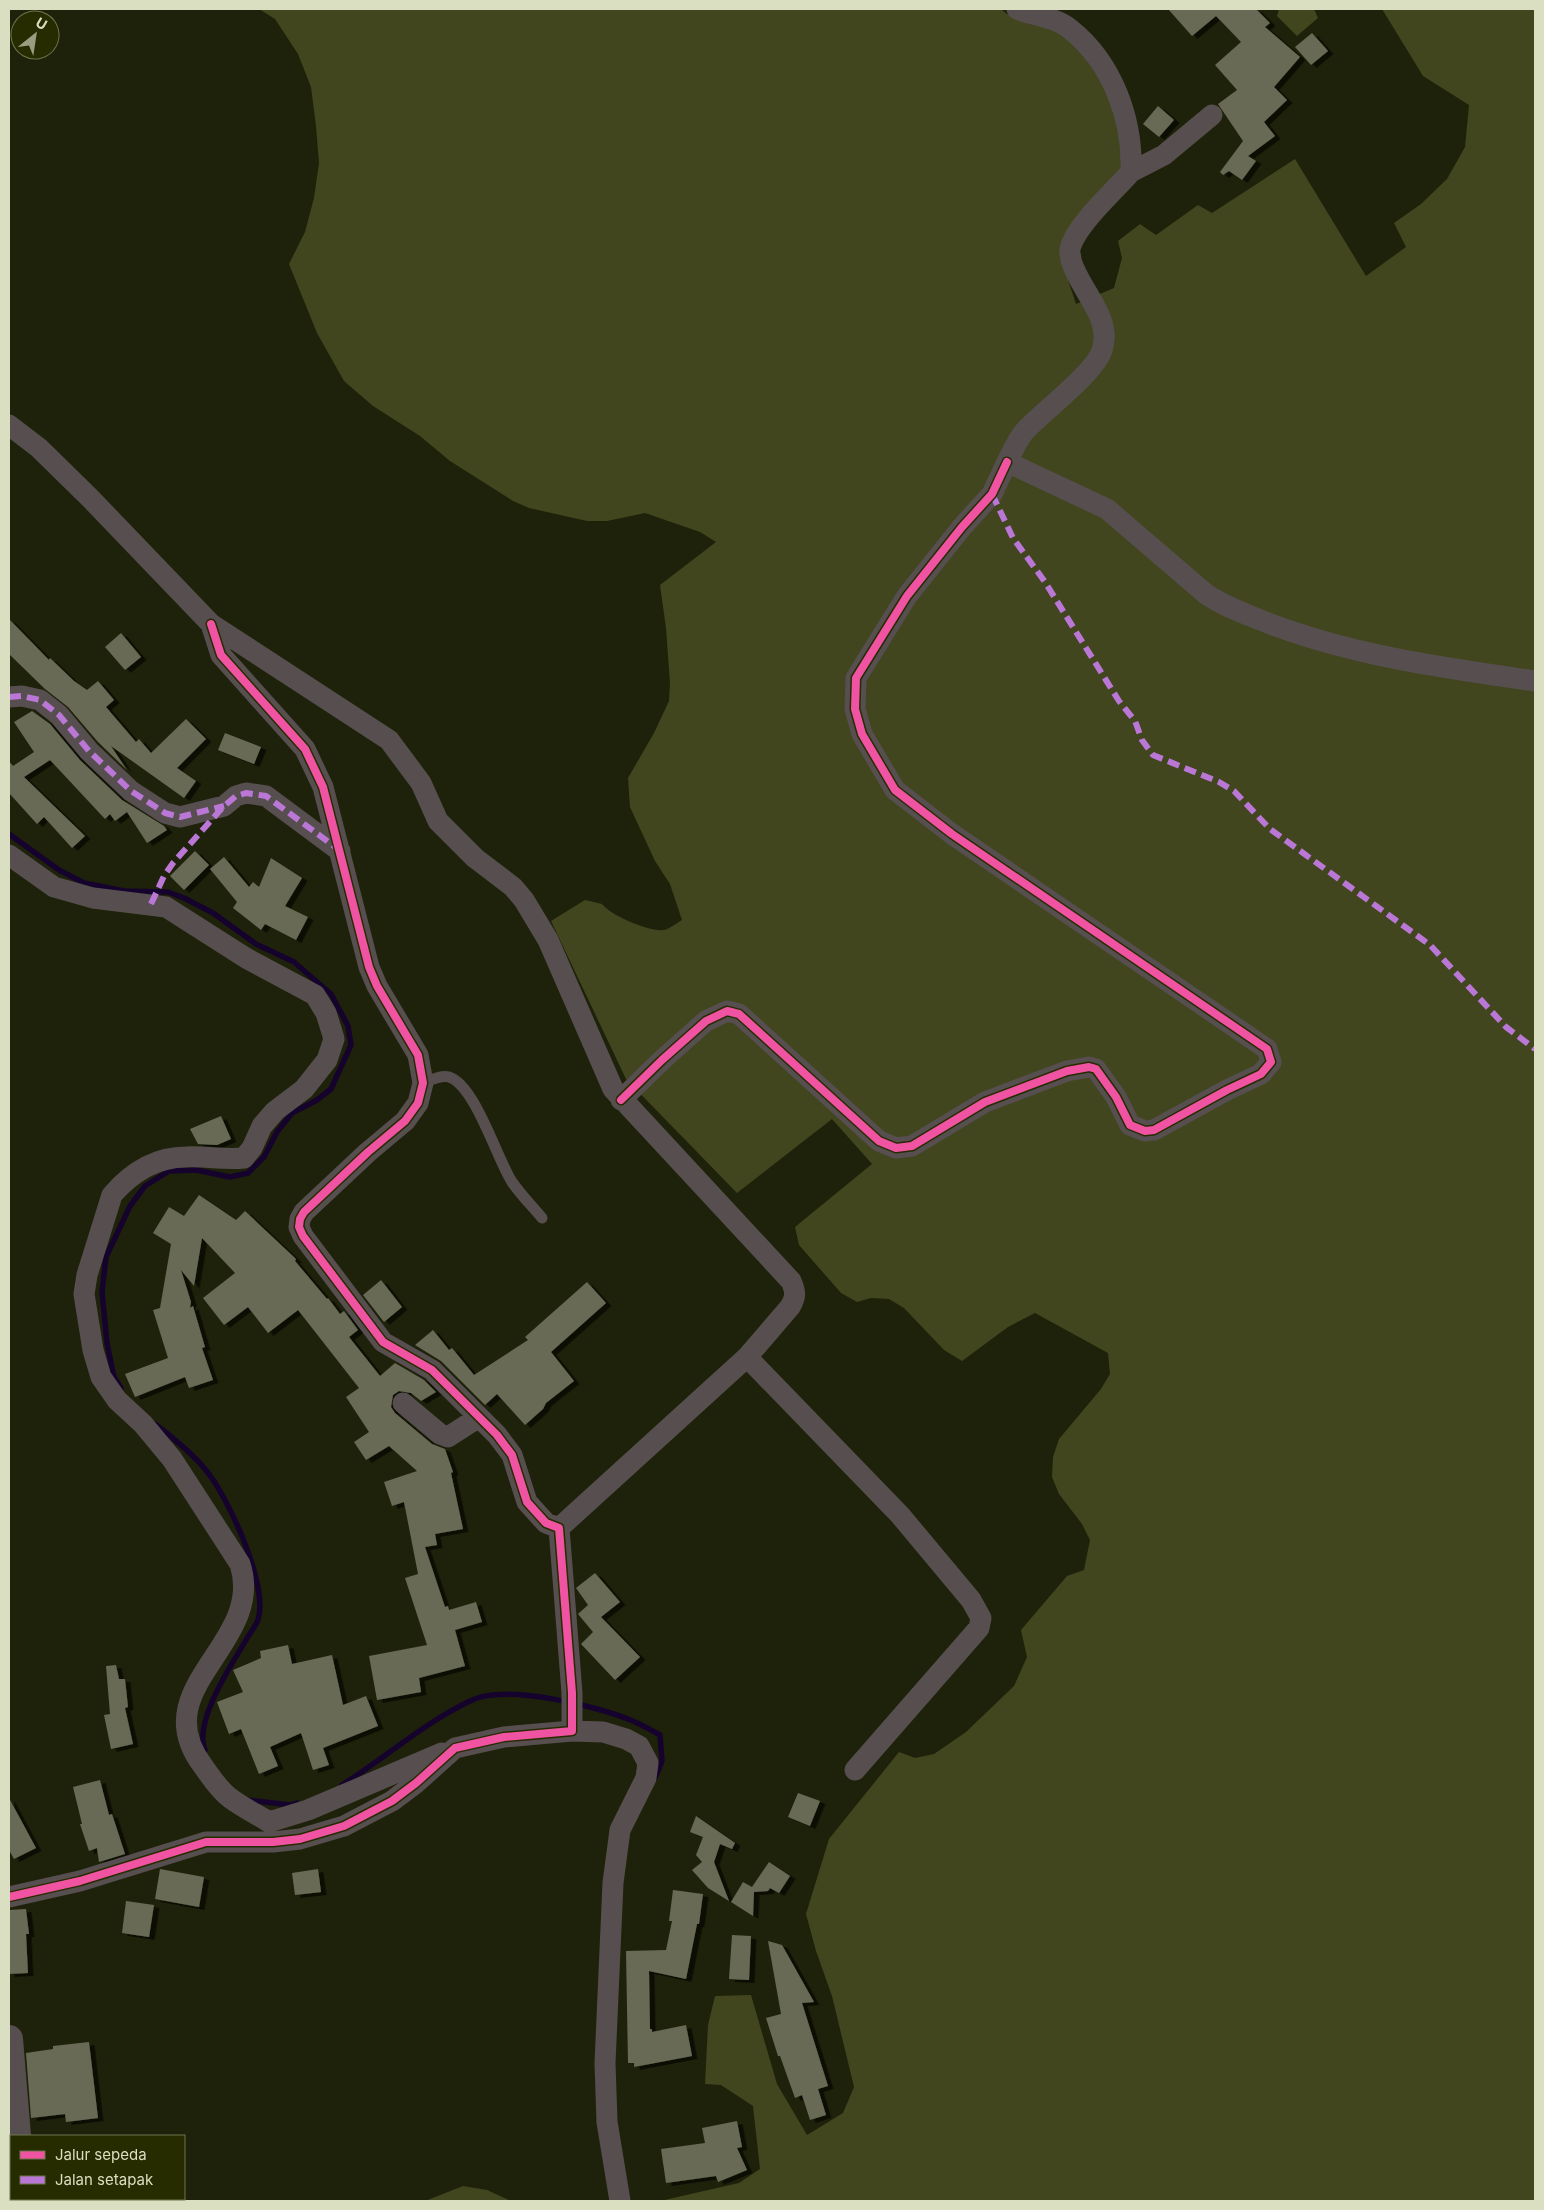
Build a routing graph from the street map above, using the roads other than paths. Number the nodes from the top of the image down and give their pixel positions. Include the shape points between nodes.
1 (1016, 9) edge
2 (1212, 115) dead end
3 (1131, 172) junction
4 (9, 425) edge
5 (1007, 462) junction
6 (212, 624) junction
7 (1535, 681) edge
8 (9, 697) edge
9 (340, 850) junction
10 (9, 855) edge
11 (423, 1083) junction
12 (621, 1100) junction
13 (542, 1218) dead end
14 (746, 1357) junction
15 (403, 1403) dead end
16 (479, 1417) junction
17 (559, 1528) junction
18 (572, 1731) junction
19 (455, 1748) junction
20 (855, 1770) dead end
21 (269, 1822) junction
22 (206, 1842) junction
23 (9, 1897) edge
24 (9, 2039) edge
25 (17, 2135) edge
26 (620, 2201) edge

1 - 3 street via 1070,28 1101,61 1118,93 1126,121 1132,147
2 - 3 street via 1164,156
3 - 5 street via 1089,218 1069,250 1074,270 1102,320 1102,350 1090,368 1022,434
4 - 6 street via 39,448
5 - 7 street via 1107,509 1222,605 1294,633 1398,661
5 - 12 street via 992,494 908,596 856,678 855,709 862,734 895,790 952,834 1267,1049 1271,1062 1261,1074 1154,1130 1145,1131 1130,1125 1116,1097 1096,1070 1089,1067 1067,1070 985,1102 912,1146 896,1148 879,1141 739,1014 727,1011 706,1021
6 - 9 street via 221,655 305,749 323,787
6 - 12 street via 389,740 421,783 438,821 524,900 548,940 613,1089
8 - 9 street via 40,700 59,715 89,751 131,790 165,813 180,817 224,806 236,796 246,793 266,796
9 - 11 street via 369,967 376,986 418,1055
10 - 21 street via 54,887 93,898 151,904 171,910 229,948 315,995 326,1013 334,1039 327,1060 304,1089 275,1111 262,1126 244,1158 226,1160 183,1156 154,1162 137,1170 120,1185 112,1195 105,1214 84,1294 93,1350 101,1376 117,1400 143,1424 172,1459 240,1564 245,1579 233,1627 193,1689 185,1721 188,1740 196,1757 218,1786 229,1797
11 - 13 lane via 441,1077 458,1082 478,1110 512,1181
11 - 16 street via 418,1103 405,1121 304,1212 299,1227 302,1236 383,1342 432,1370
12 - 14 street via 796,1291 790,1308
14 - 17 street
14 - 20 street via 900,1516 971,1600 981,1618 979,1628
15 - 16 street via 448,1437
16 - 17 street via 512,1455 527,1502 546,1523
17 - 18 street
18 - 19 street via 504,1737
18 - 26 street via 603,1732 626,1739 639,1746 648,1763 646,1778 620,1830 613,1883 605,2063 607,2122
19 - 21 street via 308,1810
19 - 22 street via 392,1801 344,1826 300,1839
21 - 22 street
22 - 23 street via 80,1882
24 - 25 street

